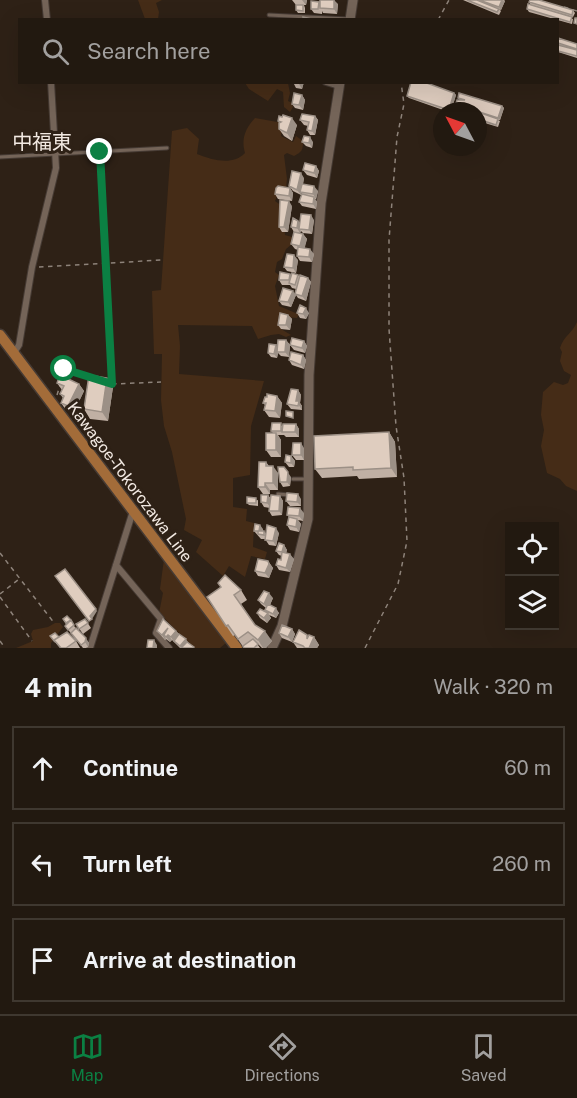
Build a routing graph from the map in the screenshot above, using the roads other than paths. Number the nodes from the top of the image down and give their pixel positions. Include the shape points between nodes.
1 (45, 0) edge
2 (353, 0) edge
3 (269, 15) dead end
4 (47, 18) edge
5 (330, 18) edge
6 (350, 18) edge
7 (51, 84) edge
8 (340, 84) edge
9 (167, 148) dead end
10 (55, 154) junction
11 (0, 157) edge
12 (0, 335) edge
13 (14, 353) junction
14 (293, 478) dead end
15 (309, 479) junction
16 (278, 494) edge
17 (309, 496) junction
18 (133, 511) junction
19 (116, 565) junction
20 (90, 648) edge
21 (169, 648) edge
22 (237, 648) edge
23 (272, 648) edge

1 - 4 street
2 - 6 street
3 - 5 lane
7 - 10 street
8 - 15 street via 321,203 309,375
9 - 10 lane
10 - 11 lane
10 - 13 street via 56,168 32,267 19,345
12 - 13 main road, Kawagoe-Tokorozawa Line
13 - 18 main road, Kawagoe-Tokorozawa Line
14 - 15 lane
15 - 17 street
16 - 17 lane
17 - 23 street via 308,519 288,602
18 - 19 street
18 - 22 main road, Kawagoe-Tokorozawa Line
19 - 20 street
19 - 21 street via 161,619 156,633

